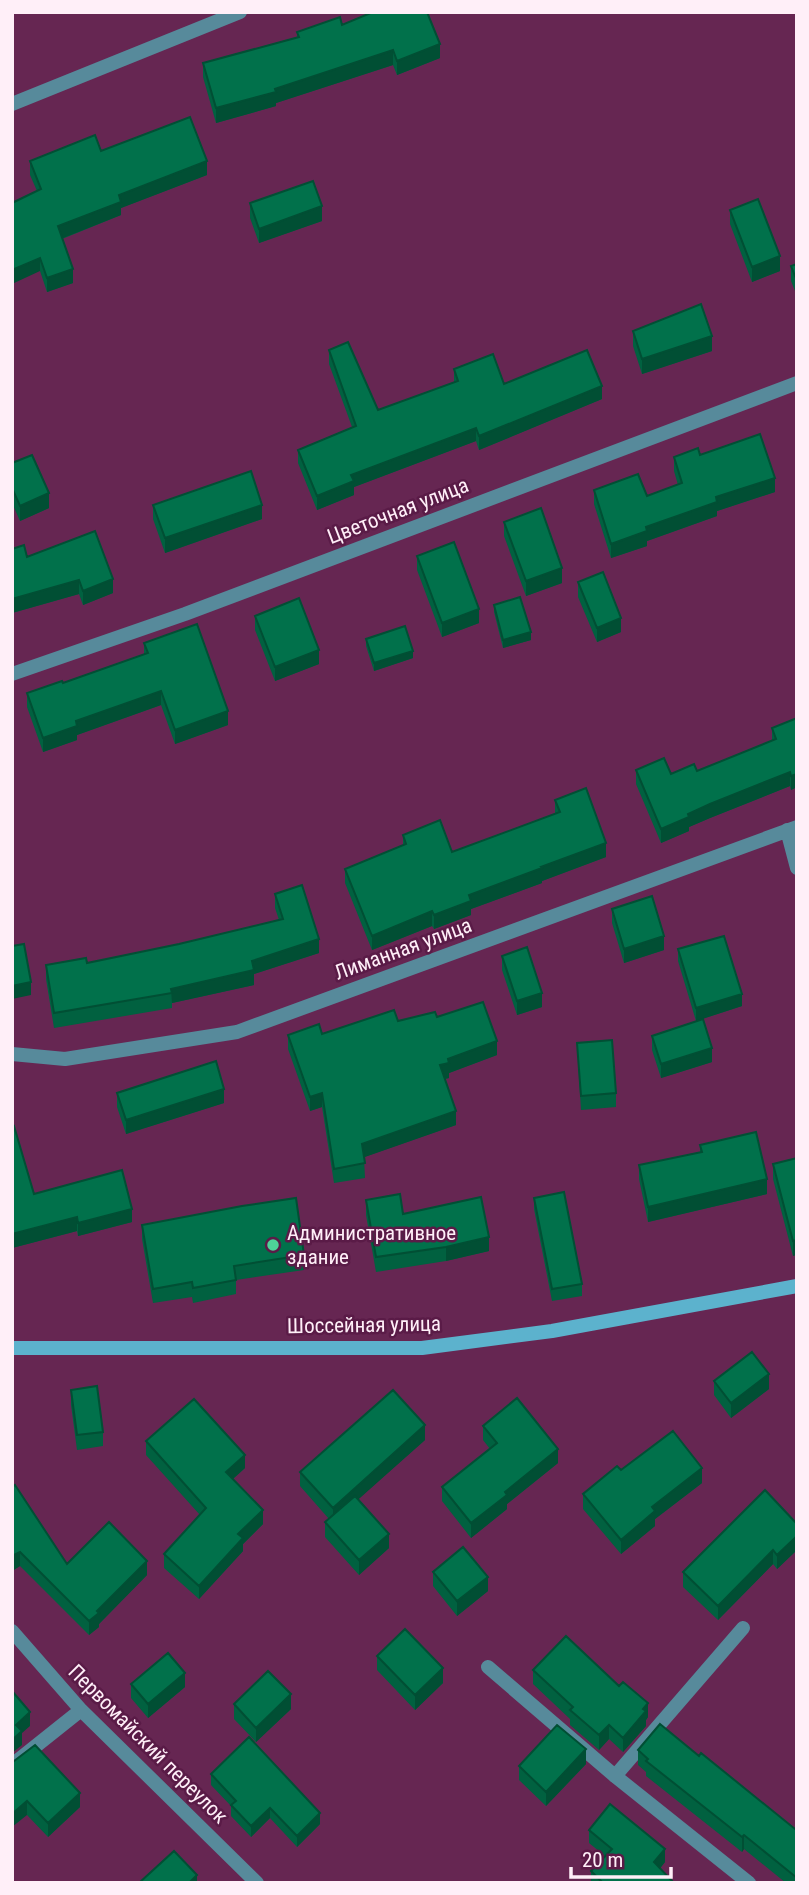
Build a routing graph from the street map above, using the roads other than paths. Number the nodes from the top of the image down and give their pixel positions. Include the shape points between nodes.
1 (240, 12) edge
2 (12, 104) edge
3 (797, 383) edge
4 (12, 674) edge
5 (792, 829) edge
6 (797, 868) edge
7 (12, 1054) edge
8 (797, 1286) edge
9 (12, 1348) edge
10 (743, 1628) dead end
11 (12, 1631) edge
12 (488, 1667) dead end
13 (81, 1710) junction
14 (12, 1765) edge
15 (615, 1776) junction
16 (257, 1883) edge
17 (749, 1883) edge

1 - 2 street
3 - 4 street, Цветочная улица via 184,614
5 - 6 street
5 - 7 street, Лиманная улица via 237,1032 65,1059
8 - 9 main road, Шоссейная улица via 552,1331 422,1348
10 - 15 street
11 - 13 street, Первомайский переулок
12 - 15 street
13 - 14 street
13 - 16 street, Первомайский переулок
15 - 17 street

